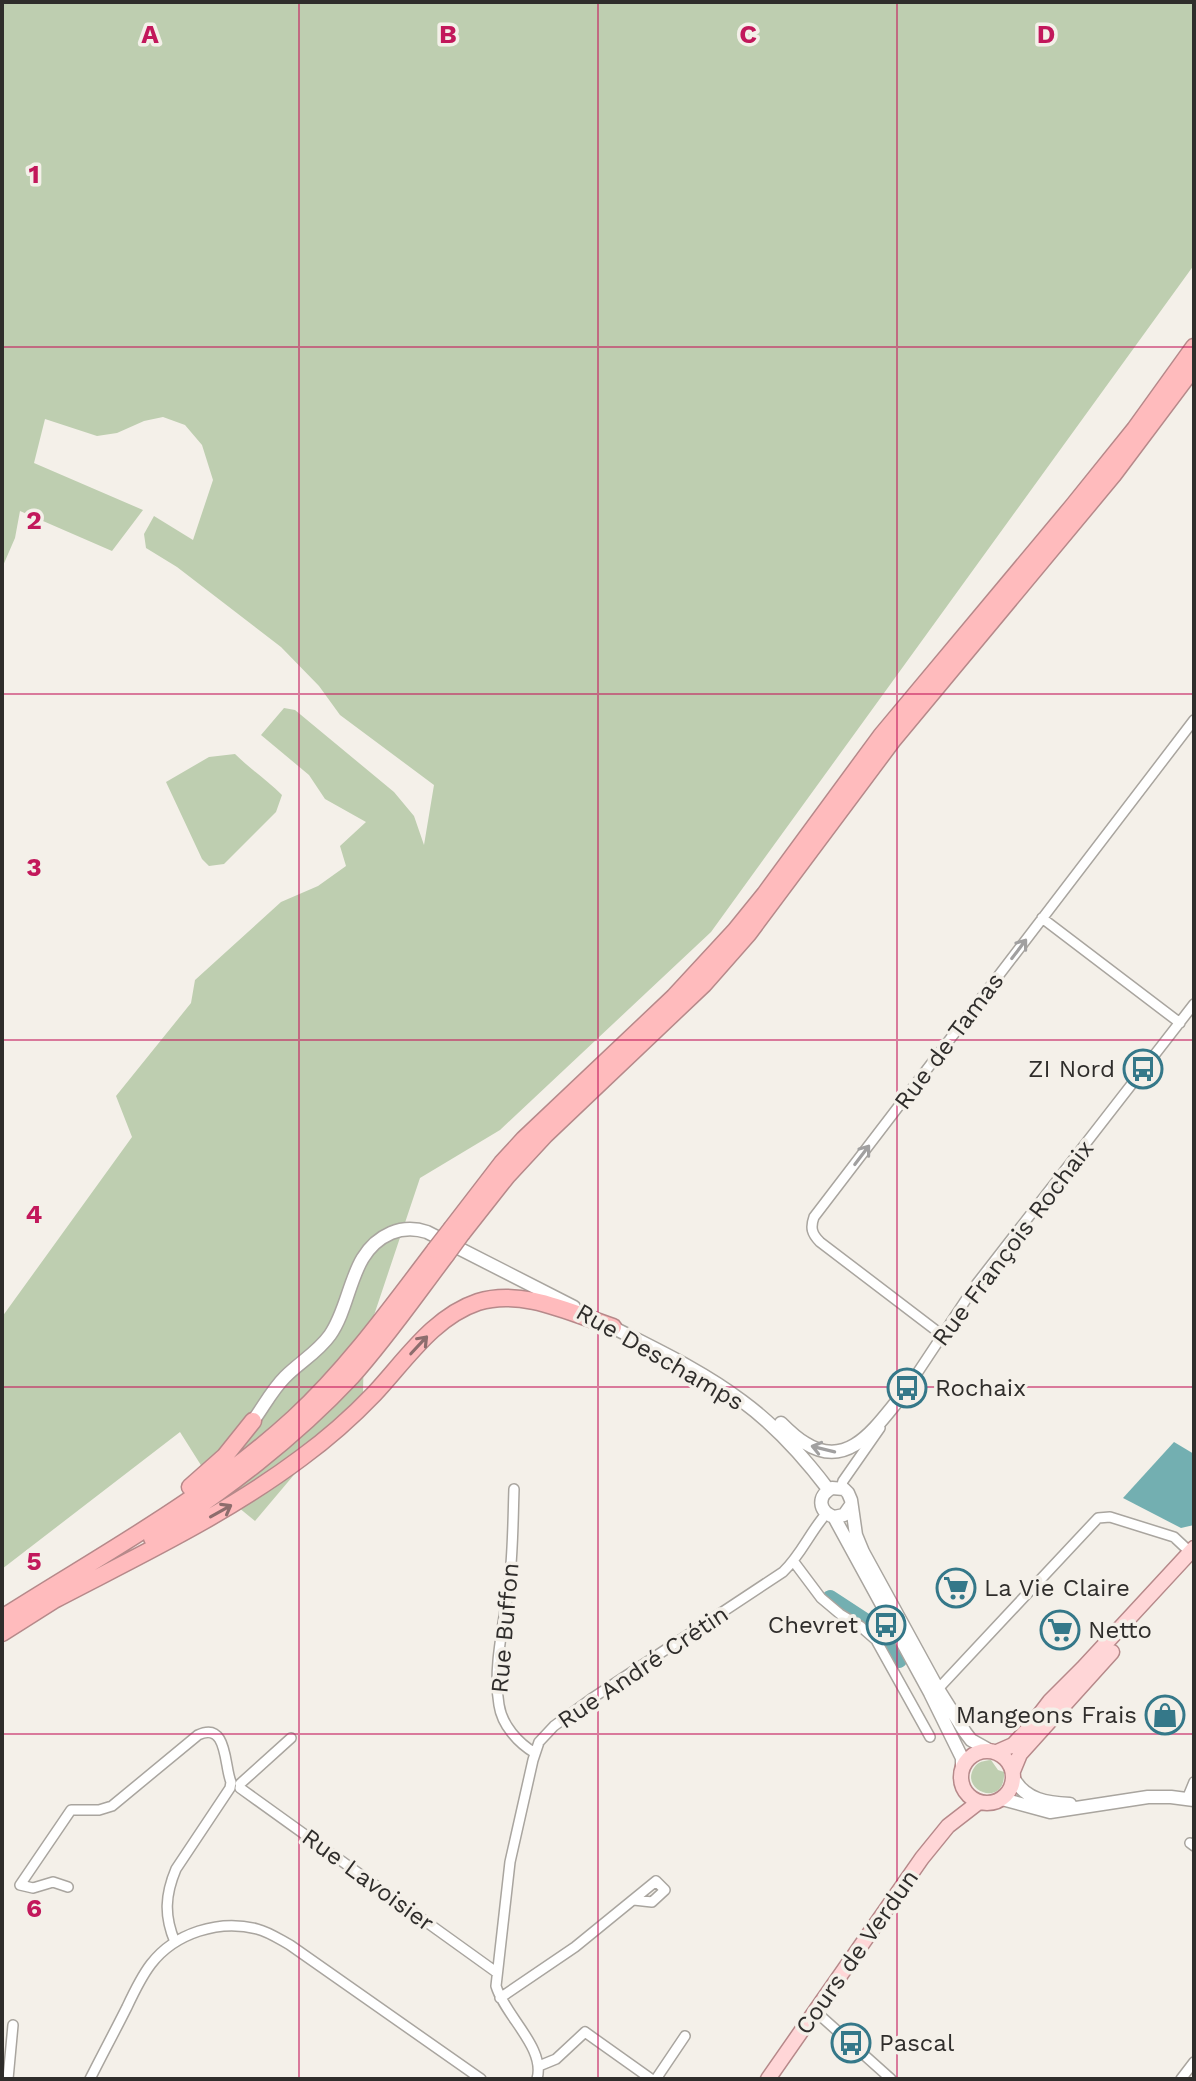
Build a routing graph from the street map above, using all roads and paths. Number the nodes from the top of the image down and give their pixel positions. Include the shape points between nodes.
1 (1194, 347) edge
2 (1194, 367) edge
3 (1194, 720) edge
4 (1042, 918) junction
5 (1194, 1004) edge
6 (1180, 1023) junction
7 (457, 1231) junction
8 (613, 1327) junction
9 (942, 1335) junction
10 (687, 1366) junction
11 (904, 1393) junction
12 (253, 1421) joint
13 (514, 1489) dead end
14 (834, 1489) junction
15 (851, 1505) junction
16 (830, 1516) junction
17 (1193, 1554) edge
18 (794, 1562) junction
19 (50, 1595) junction
20 (2, 1618) edge
21 (2, 1633) edge
22 (938, 1689) junction
23 (930, 1737) dead end
24 (291, 1738) dead end
25 (993, 1751) junction
26 (535, 1753) junction
27 (962, 1769) junction
28 (1014, 1775) junction
29 (1194, 1782) edge
30 (235, 1786) junction
31 (963, 1788) junction
32 (1002, 1799) junction
33 (1191, 1800) edge
34 (979, 1802) junction
35 (1085, 1805) junction
36 (948, 1826) junction
37 (68, 1887) dead end
38 (634, 1900) dead end
39 (175, 1942) junction
40 (496, 1972) junction
41 (500, 1998) junction
42 (815, 2011) junction
43 (13, 2025) dead end
44 (685, 2036) dead end
45 (1194, 2062) edge
46 (539, 2066) junction
47 (6, 2072) edge
48 (90, 2079) edge
49 (481, 2079) edge
50 (537, 2079) edge
51 (654, 2079) edge
52 (768, 2079) edge
53 (891, 2079) edge
54 (1181, 2079) edge

1 - 7 highway via 1081,496 881,736 735,931 674,997 524,1139
2 - 7 highway via 1113,475 892,741 748,934 704,984 536,1144
3 - 4 street, Rue de Tamas
4 - 6 street
9 -> 4 street, Rue de Tamas via 820,1242 812,1230 814,1217
5 - 6 street, Rue François Rochaix
6 - 9 street, Rue François Rochaix
7 - 19 highway, bridge via 354,1374 285,1441 195,1510
8 - 10 main road, Rue Deschamps
8 - 12 main road, Rue Deschamps via 427,1232 397,1231 373,1245 330,1336 276,1387
19 -> 8 highway via 203,1522 265,1484 340,1426 437,1326 466,1307 518,1298
9 - 11 street, Rue François Rochaix
11 -> 10 main road via 861,1442 826,1452 806,1444 757,1404
10 - 14 main road, Rue Deschamps via 761,1416
11 - 14 street, Rue François Rochaix
12 - 19 highway via 202,1478
13 - 26 street, Rue Buffon via 498,1705 512,1733
14 - 15 main road via 848,1493
14 - 16 main road via 824,1492 821,1503
15 - 16 main road via 844,1515
15 - 22 main road via 863,1552
16 - 18 street, Rue André Crétin via 811,1533
16 - 27 main road via 930,1693 962,1758
17 - 22 street via 1174,1537 1098,1518
17 - 25 main road via 1013,1745
17 - 28 main road via 1020,1754
18 - 23 street via 821,1598 876,1640
18 - 26 street, Rue André Crétin via 554,1726
19 - 20 highway
19 - 21 highway
22 - 25 main road via 971,1740
24 - 30 street
25 - 27 main road via 972,1755
25 - 28 main road via 1005,1757
26 - 40 street, Rue André Crétin via 510,1862
27 - 31 main road
28 - 32 main road
28 - 35 main road via 1025,1793 1039,1800
29 - 33 street
30 - 37 street via 220,1740 203,1733 112,1806 71,1810 20,1885 33,1888 53,1882
30 - 39 street via 170,1883 166,1909
30 - 40 street, Rue Lavoisier
31 - 34 main road
31 - 36 main road, Cours de Verdun
32 - 34 main road
32 - 35 main road via 1050,1812
33 - 35 main road via 1148,1797
34 - 36 main road, Cours de Verdun
36 - 42 main road, Cours de Verdun
38 - 41 street
39 - 48 street via 142,1976
39 - 49 street via 218,1926 269,1934
40 - 41 street, Rue André Crétin
41 - 46 street, Rue André Crétin
42 - 52 main road, Cours de Verdun
42 - 53 street
43 - 47 street
44 - 51 street
45 - 54 street
46 - 50 street
46 - 51 street via 556,2059 585,2032

